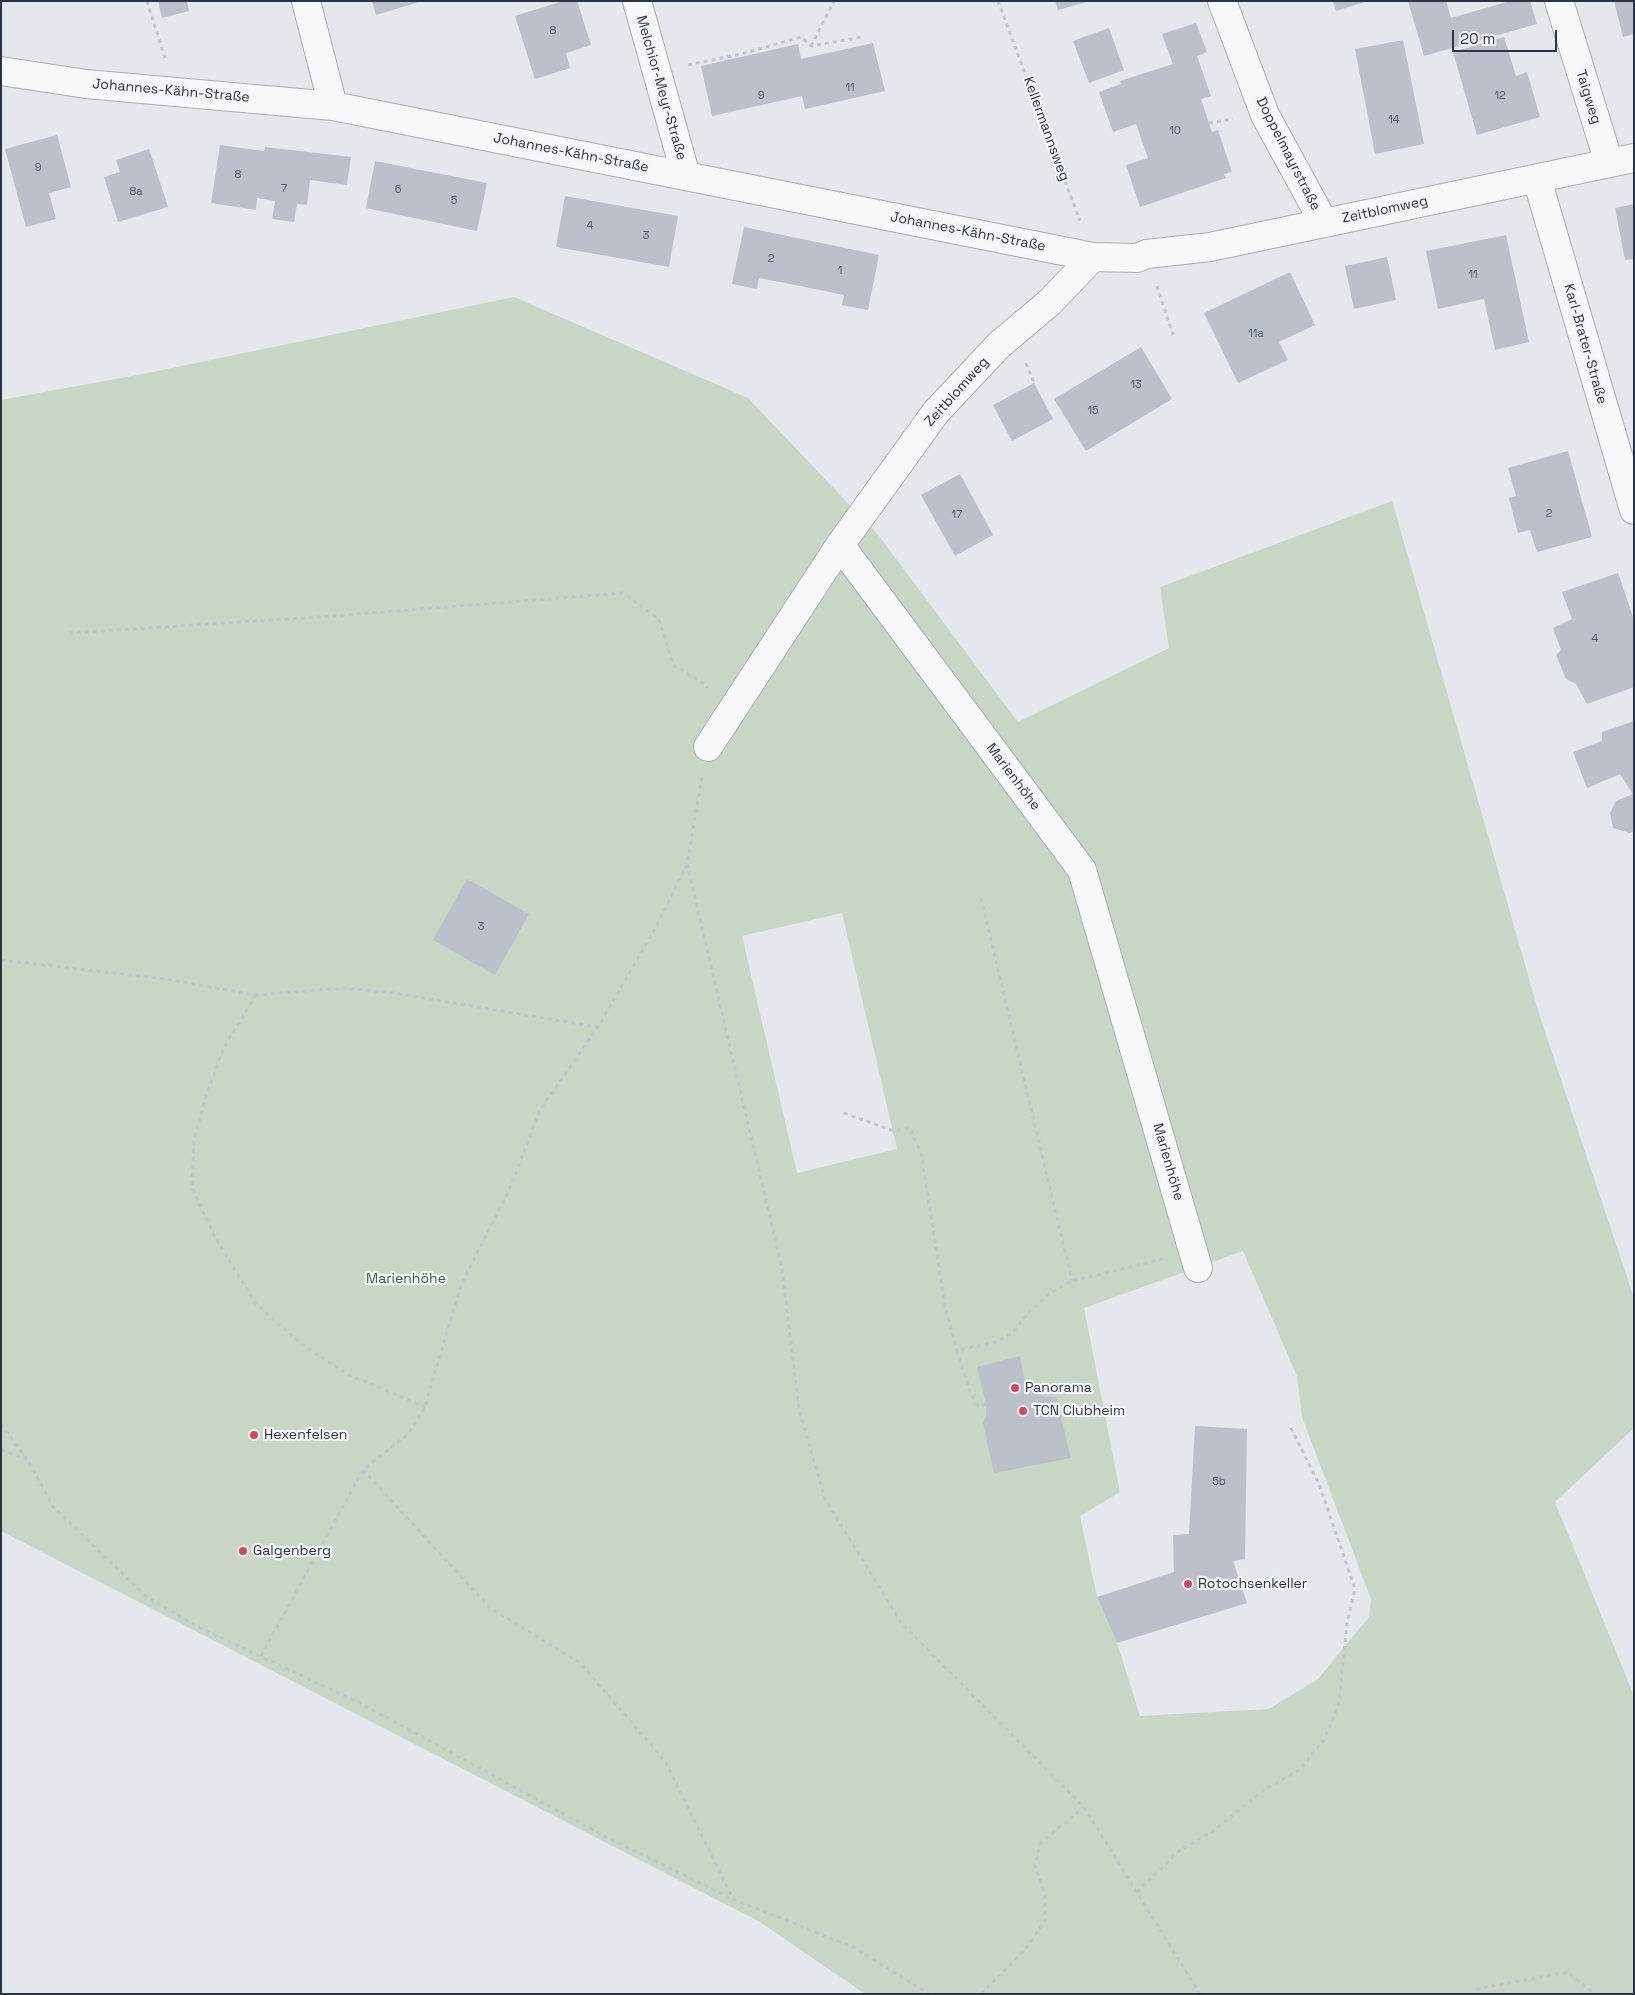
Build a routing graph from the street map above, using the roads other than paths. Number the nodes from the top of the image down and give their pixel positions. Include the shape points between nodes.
1 (306, 1) edge
2 (637, 1) edge
3 (1222, 1) edge
4 (1559, 1) edge
5 (1, 71) edge
6 (333, 106) junction
7 (1622, 161) edge
8 (686, 176) junction
9 (1537, 179) junction
10 (1324, 223) junction
11 (1142, 256) joint
12 (1093, 257) junction
13 (1634, 510) edge
14 (840, 546) junction
15 (708, 747) road end
16 (1196, 1260) road end

1 - 6 street
2 - 8 street, Melchior-Meyr-Straße
3 - 10 street, Doppelmayrstraße via 1266,114
4 - 7 street, Taigweg
5 - 6 street, Johannes-Kähn-Straße via 86,84
6 - 8 street, Johannes-Kähn-Straße
7 - 9 street, Zeitblomweg
8 - 12 street, Johannes-Kähn-Straße
9 - 10 street, Zeitblomweg
9 - 13 street, Karl-Brater-Straße
10 - 11 street, Zeitblomweg via 1210,247
11 - 12 street, Johannes-Kähn-Straße
12 - 14 street, Zeitblomweg via 1050,302 999,346 936,412
14 - 15 street
14 - 16 street, Marienhöhe via 1082,870

